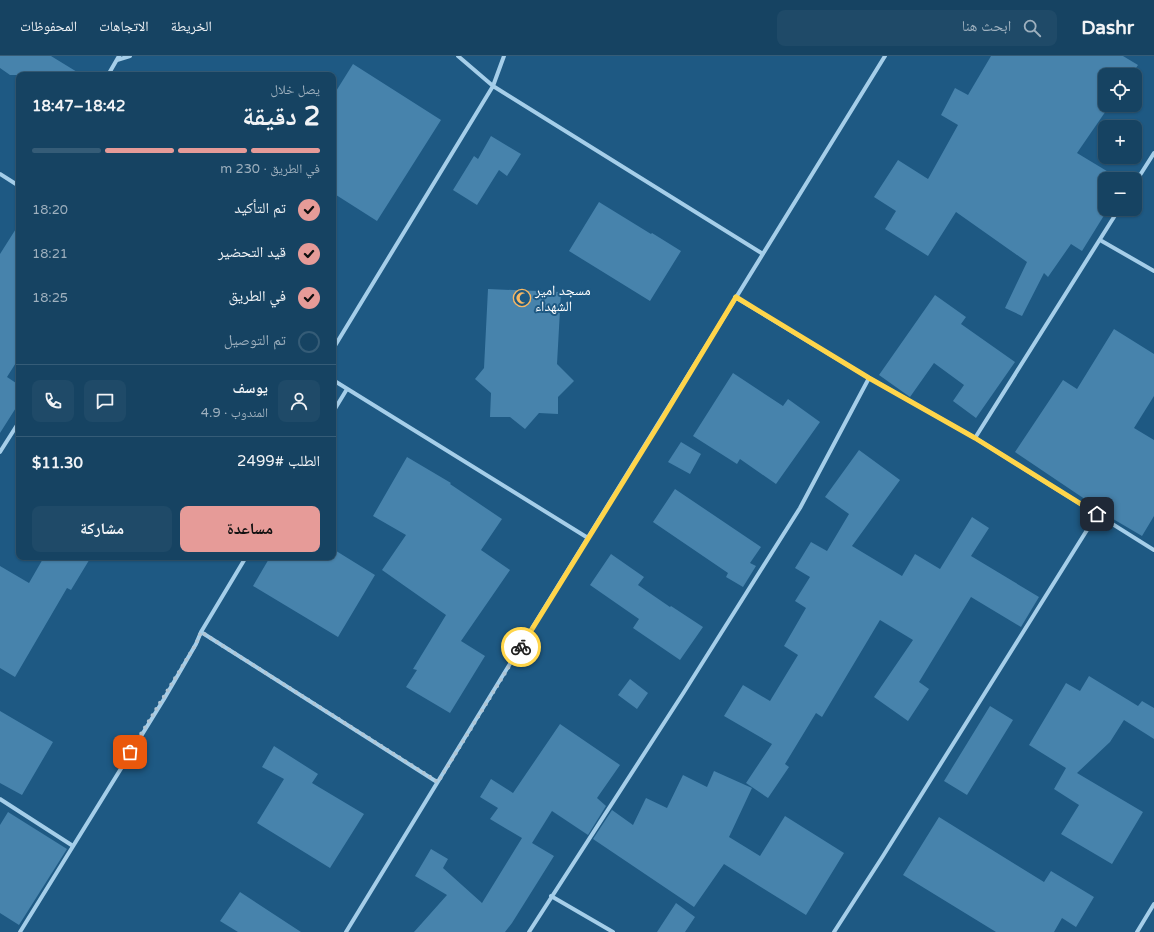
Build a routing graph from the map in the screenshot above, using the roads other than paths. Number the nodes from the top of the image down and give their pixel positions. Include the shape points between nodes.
1 (119, 56) edge
2 (130, 56) edge
3 (458, 56) edge
4 (504, 56) edge
5 (885, 56) edge
6 (117, 60) junction
7 (110, 72) edge
8 (493, 86) junction
9 (1154, 153) edge
10 (1142, 172) edge
11 (0, 174) edge
12 (16, 184) edge
13 (1115, 216) edge
14 (1100, 240) junction
15 (763, 254) junction
16 (1154, 271) edge
17 (736, 297) junction
18 (336, 344) edge
19 (869, 378) junction
20 (336, 382) edge
21 (347, 389) junction
22 (336, 407) edge
23 (16, 427) edge
24 (975, 438) junction
25 (0, 452) edge
26 (1097, 514) junction
27 (588, 538) junction
28 (1154, 550) edge
29 (244, 560) edge
30 (201, 632) junction
31 (438, 782) junction
32 (0, 799) edge
33 (73, 846) junction
34 (551, 896) junction
35 (1154, 904) edge
36 (20, 932) edge
37 (346, 932) edge
38 (529, 932) edge
39 (613, 932) edge
40 (834, 932) edge
41 (1137, 932) edge

1 - 6 street
2 - 6 street
3 - 8 street
4 - 8 street
5 - 15 street
6 - 7 street
8 - 15 street
8 - 18 street
9 - 10 street
11 - 12 street
13 - 14 street
14 - 16 street
14 - 24 street
15 - 17 street
17 - 19 street
17 - 27 street
19 - 24 street
19 - 34 street via 800,508
20 - 21 street
21 - 22 street
21 - 27 street
23 - 25 street
24 - 26 street
26 - 28 street
26 - 40 street
27 - 31 street
29 - 30 street
30 - 31 street
30 - 33 street via 168,692
31 - 37 street
32 - 33 street
33 - 36 street
34 - 38 street
34 - 39 street
35 - 41 street

